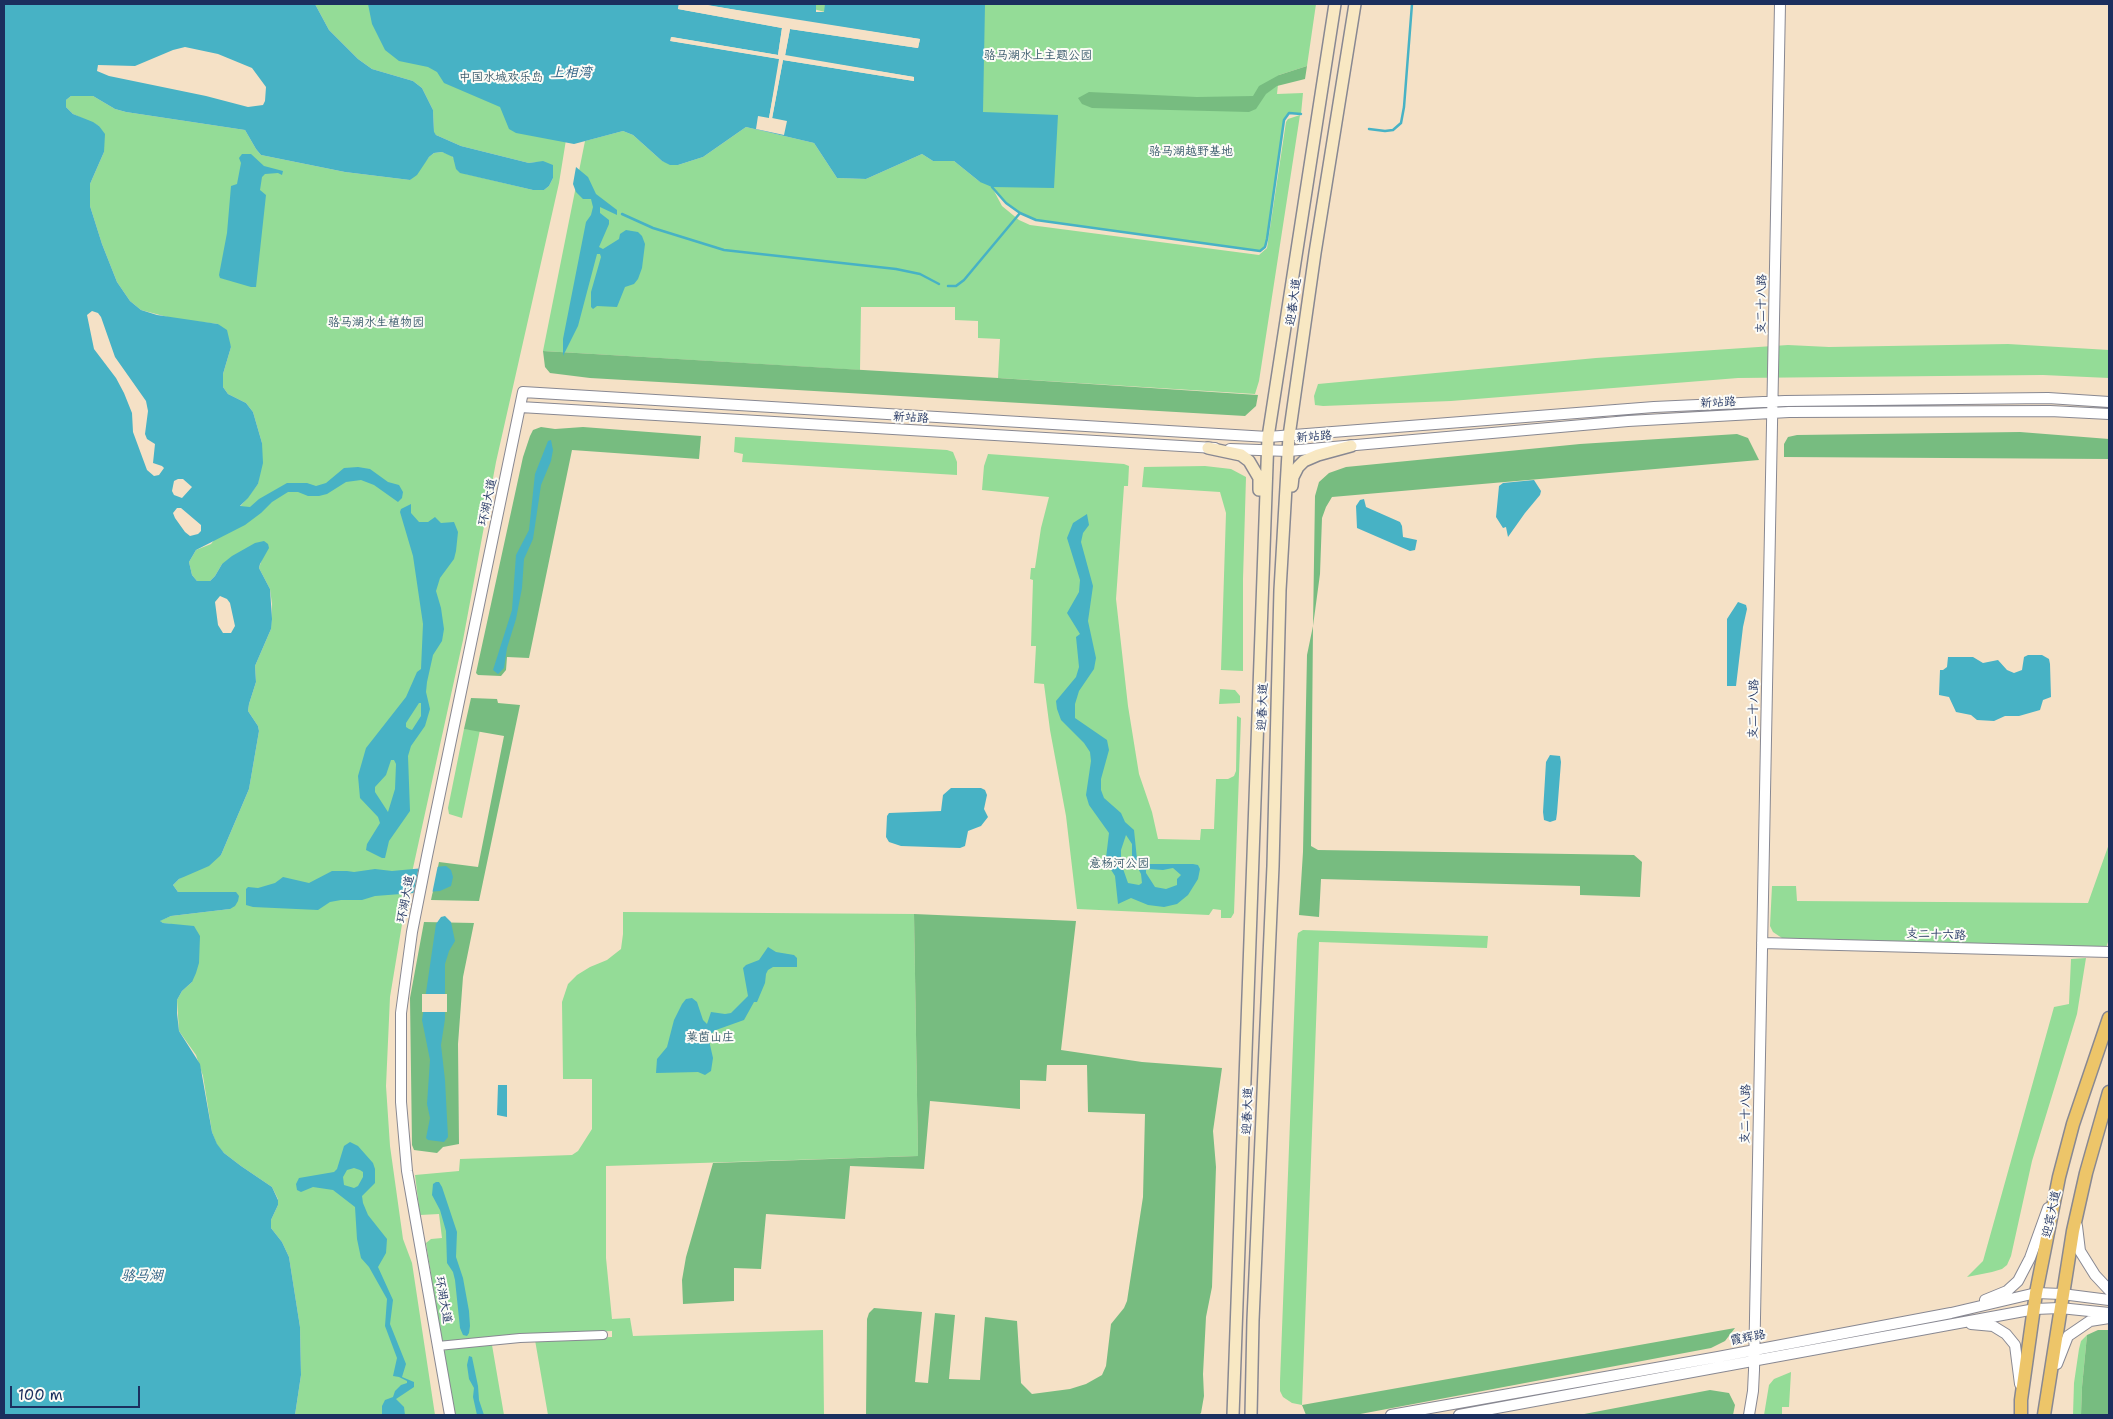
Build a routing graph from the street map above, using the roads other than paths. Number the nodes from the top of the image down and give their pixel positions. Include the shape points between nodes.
1 (1335, 4) edge
2 (1355, 4) edge
3 (1780, 4) edge
4 (523, 392) joint
5 (1772, 402) junction
6 (2109, 402) edge
7 (520, 407) junction
8 (1772, 413) junction
9 (2109, 414) edge
10 (1289, 436) junction
11 (1268, 437) junction
12 (1351, 446) junction
13 (1208, 448) junction
14 (1266, 451) junction
15 (1288, 451) junction
16 (1264, 519) junction
17 (1284, 519) junction
18 (1280, 590) junction
19 (1262, 603) junction
20 (1762, 943) junction
21 (2109, 952) edge
22 (2109, 1018) edge
23 (2109, 1092) edge
24 (2067, 1148) junction
25 (2080, 1202) junction
26 (2109, 1290) edge
27 (2036, 1294) junction
28 (2062, 1294) junction
29 (2109, 1300) edge
30 (2035, 1308) junction
31 (2060, 1308) junction
32 (1951, 1313) junction
33 (2109, 1313) edge
34 (2109, 1318) edge
35 (1953, 1324) junction
36 (602, 1334) dead end
37 (438, 1346) junction
38 (1754, 1350) junction
39 (1235, 1358) junction
40 (1253, 1358) junction
41 (1754, 1362) junction
42 (2021, 1400) junction
43 (2044, 1412) edge
44 (450, 1415) edge
45 (1233, 1415) edge
46 (1252, 1415) edge
47 (1391, 1415) edge
48 (1459, 1415) edge
49 (1749, 1415) edge
50 (2021, 1415) edge

1 - 11 main road, 迎春大道
2 - 10 main road, 迎春大道
3 - 5 street, 支二十八路
4 - 7 street, 环湖大道
4 - 11 street, 新站路
5 - 6 street, 新站路 via 2048,398
5 - 8 street, 支二十八路
5 - 10 street, 新站路 via 1654,407
7 - 13 street, 新站路
7 - 37 street, 环湖大道 via 418,900 401,1012 401,1102 407,1171
8 - 9 street, 新站路 via 2050,411
8 - 12 street, 新站路 via 1628,421
8 - 20 street, 支二十八路
10 - 11 street, 新站路
10 - 15 main road, 迎春大道
11 - 14 main road, 迎春大道
12 - 15 street, 新站路
12 - 18 main road via 1318,455 1298,467 1293,478
13 - 14 street, 新站路
13 - 19 main road via 1241,455 1249,460 1259,478
14 - 15 street, 新站路
14 - 16 main road, 迎春大道
15 - 17 main road, 迎春大道
16 - 17 main road
16 - 19 main road, 迎春大道
17 - 18 main road, 迎春大道
18 - 40 main road, 迎春大道 via 1273,866
19 - 39 main road, 迎春大道
20 - 21 street, 支二十六路
20 - 38 street, 支二十八路
22 - 24 highway, 迎宾大道
23 - 25 highway, 迎宾大道
24 - 27 highway, 迎宾大道
24 - 32 street via 2040,1233 2018,1281 2007,1291
25 - 26 street via 2077,1224 2080,1251
25 - 28 highway, 迎宾大道
27 - 28 street, 霞辉路
27 - 30 highway, 迎宾大道
27 - 32 street, 霞辉路
28 - 29 street, 霞辉路
28 - 31 highway, 迎宾大道
30 - 31 street, 霞辉路
30 - 35 street, 霞辉路
30 - 42 highway, 迎宾大道
31 - 33 street, 霞辉路
31 - 43 highway, 迎宾大道
32 - 38 street, 霞辉路
34 - 43 street via 2090,1321 2068,1336
35 - 41 street, 霞辉路
35 - 42 street via 1993,1326 2006,1334 2015,1345
36 - 37 street
37 - 44 street, 环湖大道
38 - 41 street, 支二十八路
38 - 47 street, 霞辉路
39 - 40 main road
39 - 45 main road, 迎春大道
40 - 46 main road, 迎春大道
41 - 48 street, 霞辉路
41 - 49 street, 支二十八路
42 - 50 highway, 迎宾大道

